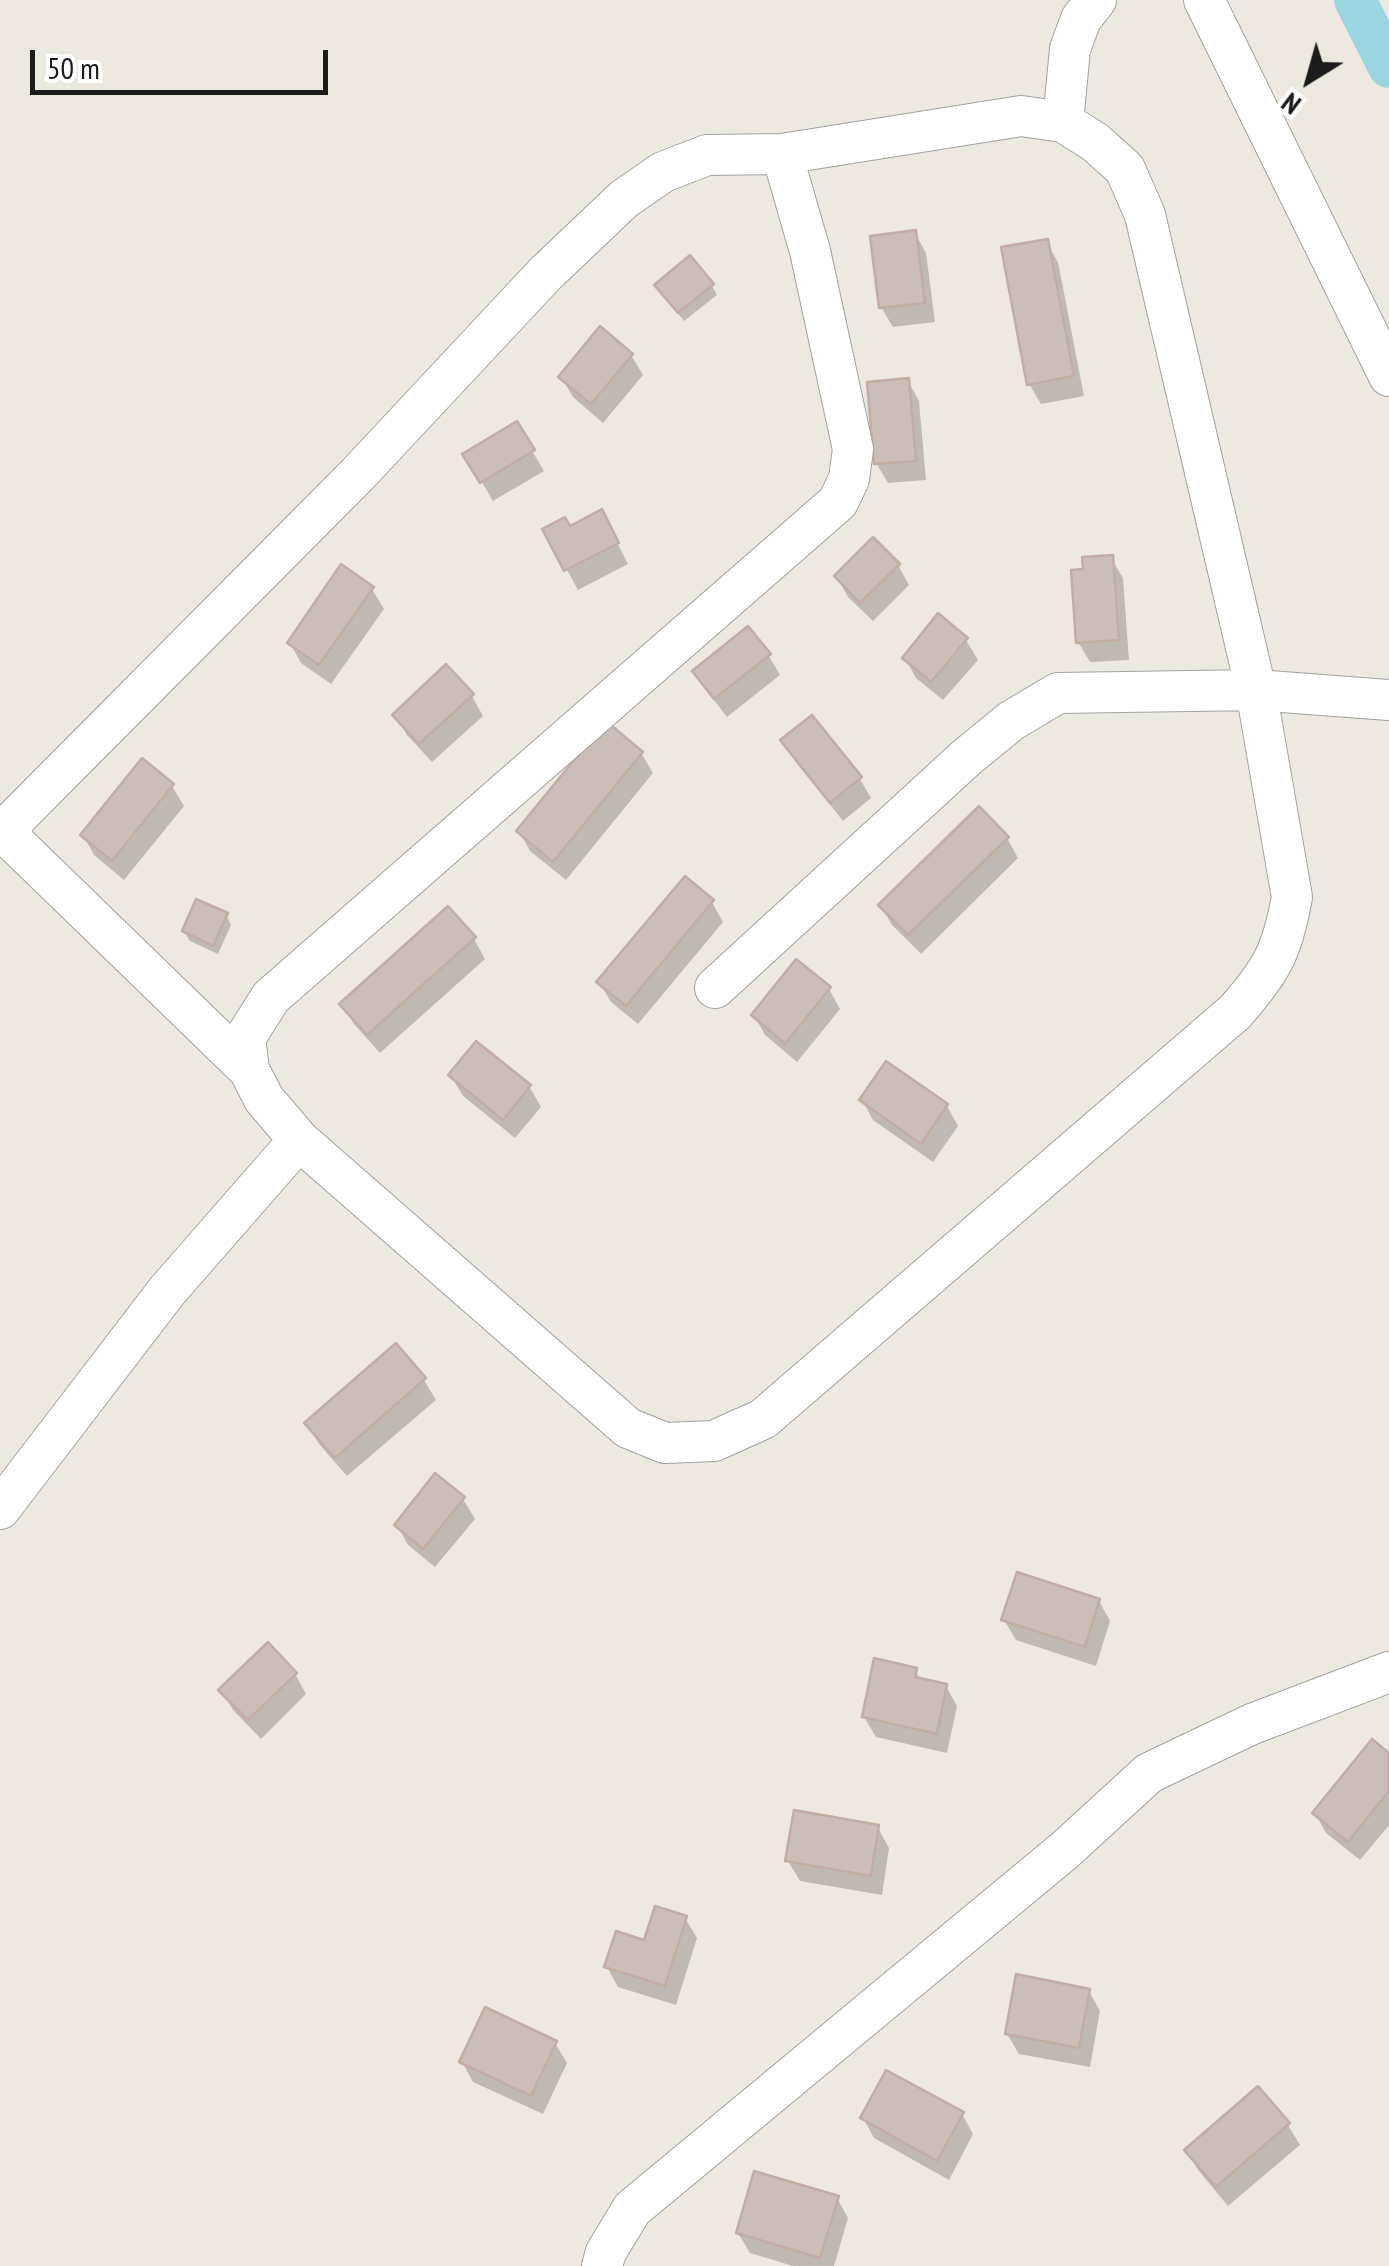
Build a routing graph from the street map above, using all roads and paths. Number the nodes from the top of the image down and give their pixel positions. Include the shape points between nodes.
1 (1096, 0) edge
2 (1204, 0) edge
3 (1062, 122) junction
4 (782, 154) junction
5 (1389, 376) edge
6 (1256, 690) junction
7 (1389, 700) edge
8 (715, 988) dead end
9 (249, 1070) junction
10 (299, 1140) junction
11 (0, 1509) edge
12 (1389, 1672) edge
13 (602, 2266) edge

1 - 3 street via 1070,48
2 - 5 street
3 - 4 street via 1022,116
3 - 6 street via 1124,170 1144,215
4 - 9 street via 853,449 838,502 272,997 245,1038
4 - 9 street via 707,155 663,172 624,199 13,821 16,844
6 - 7 street
6 - 8 street via 1058,693 1010,720 967,756
6 - 10 street via 1292,897 1262,981 1236,1012 763,1419 714,1442 665,1443 628,1428
9 - 10 street
10 - 11 street via 167,1290
12 - 13 street via 1252,1724 1149,1773 632,2209

